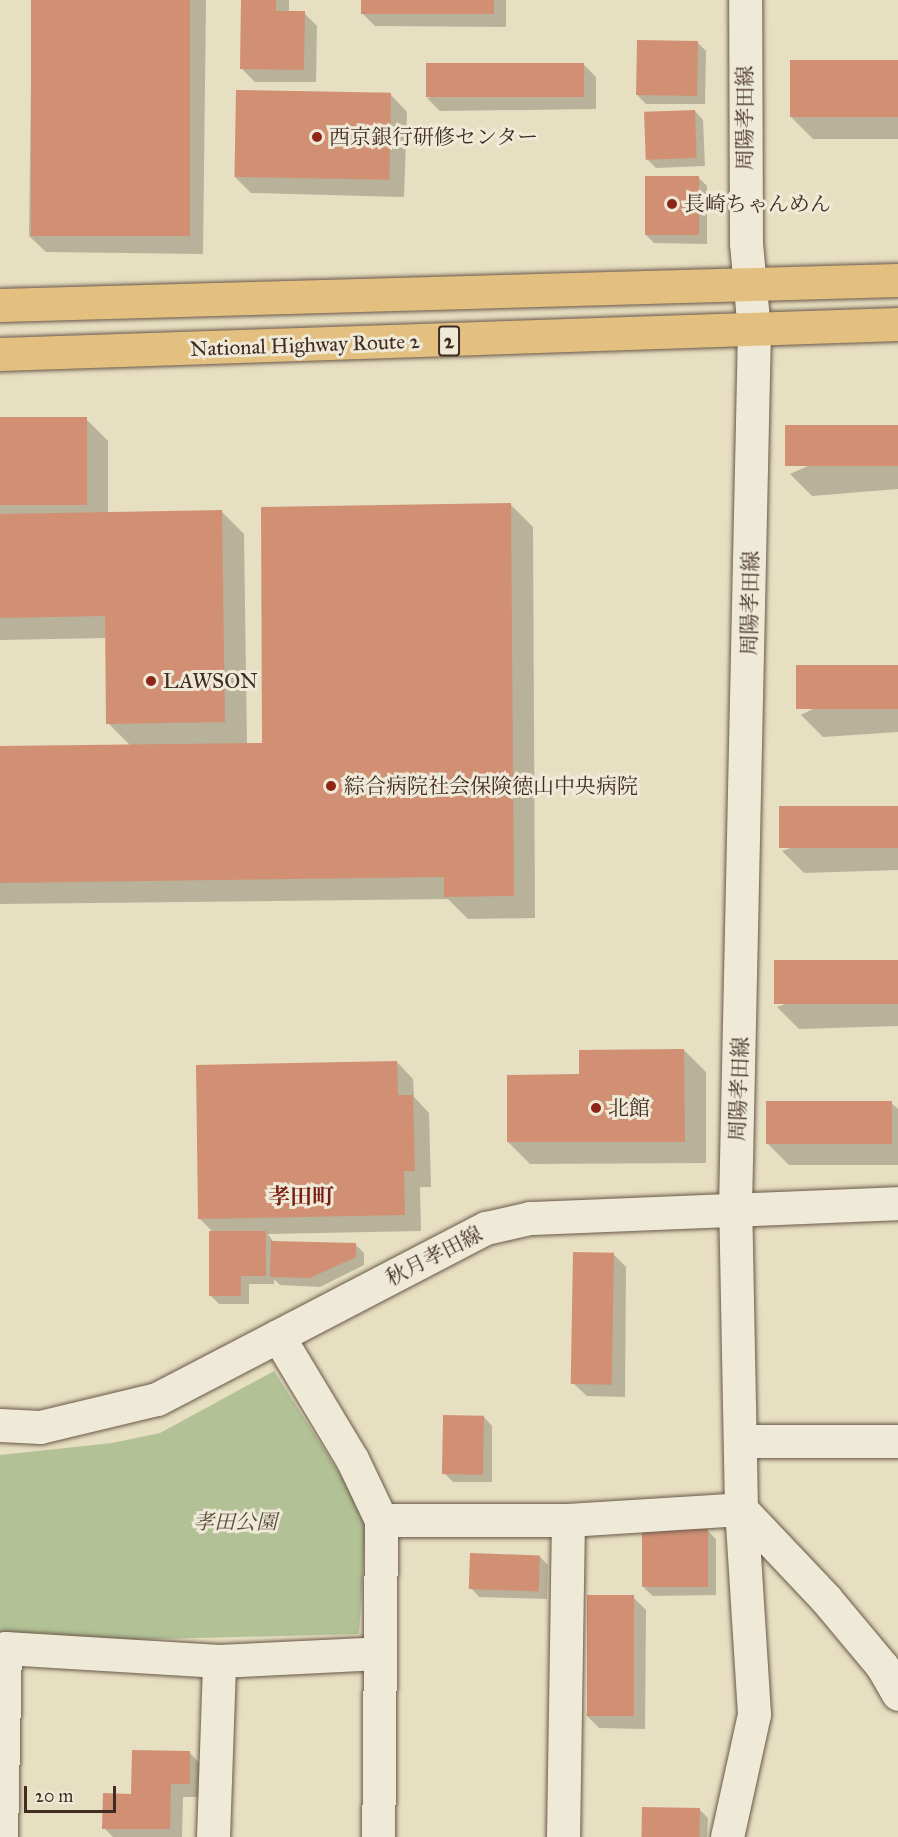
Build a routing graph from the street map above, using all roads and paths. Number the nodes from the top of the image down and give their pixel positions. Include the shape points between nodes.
1 (745, 0) edge
2 (898, 280) edge
3 (752, 285) junction
4 (0, 305) edge
5 (898, 324) edge
6 (754, 331) junction
7 (0, 354) edge
8 (898, 1203) edge
9 (735, 1207) junction
10 (278, 1336) junction
11 (0, 1425) edge
12 (740, 1441) junction
13 (898, 1441) edge
14 (741, 1509) junction
15 (381, 1520) junction
16 (568, 1520) junction
17 (380, 1653) junction
18 (219, 1662) junction
19 (898, 1694) edge
20 (1, 1837) edge
21 (213, 1837) edge
22 (378, 1837) edge
23 (563, 1837) edge
24 (727, 1837) edge

1 - 3 street, 周陽孝田線 via 746,243
2 - 3 highway, 2
3 - 4 highway, 2
3 - 6 street, 周陽孝田線
5 - 6 highway, National Highway Route 2 / 2
6 - 7 highway, National Highway Route 2 / 2
6 - 9 street, 周陽孝田線
8 - 9 street, 秋月孝田線
9 - 10 street, 秋月孝田線 via 530,1218 486,1228
9 - 12 street, 周陽孝田線
10 - 11 street, 秋月孝田線 via 157,1399 40,1427
10 - 15 street via 352,1459
12 - 13 street
12 - 14 street, 周陽孝田線
14 - 16 street
14 - 19 street via 826,1599 882,1666
14 - 24 street, 周陽孝田線 via 754,1714
15 - 16 street
15 - 17 street
16 - 23 street
17 - 18 street
17 - 22 street
18 - 20 street via 5,1648
18 - 21 street

